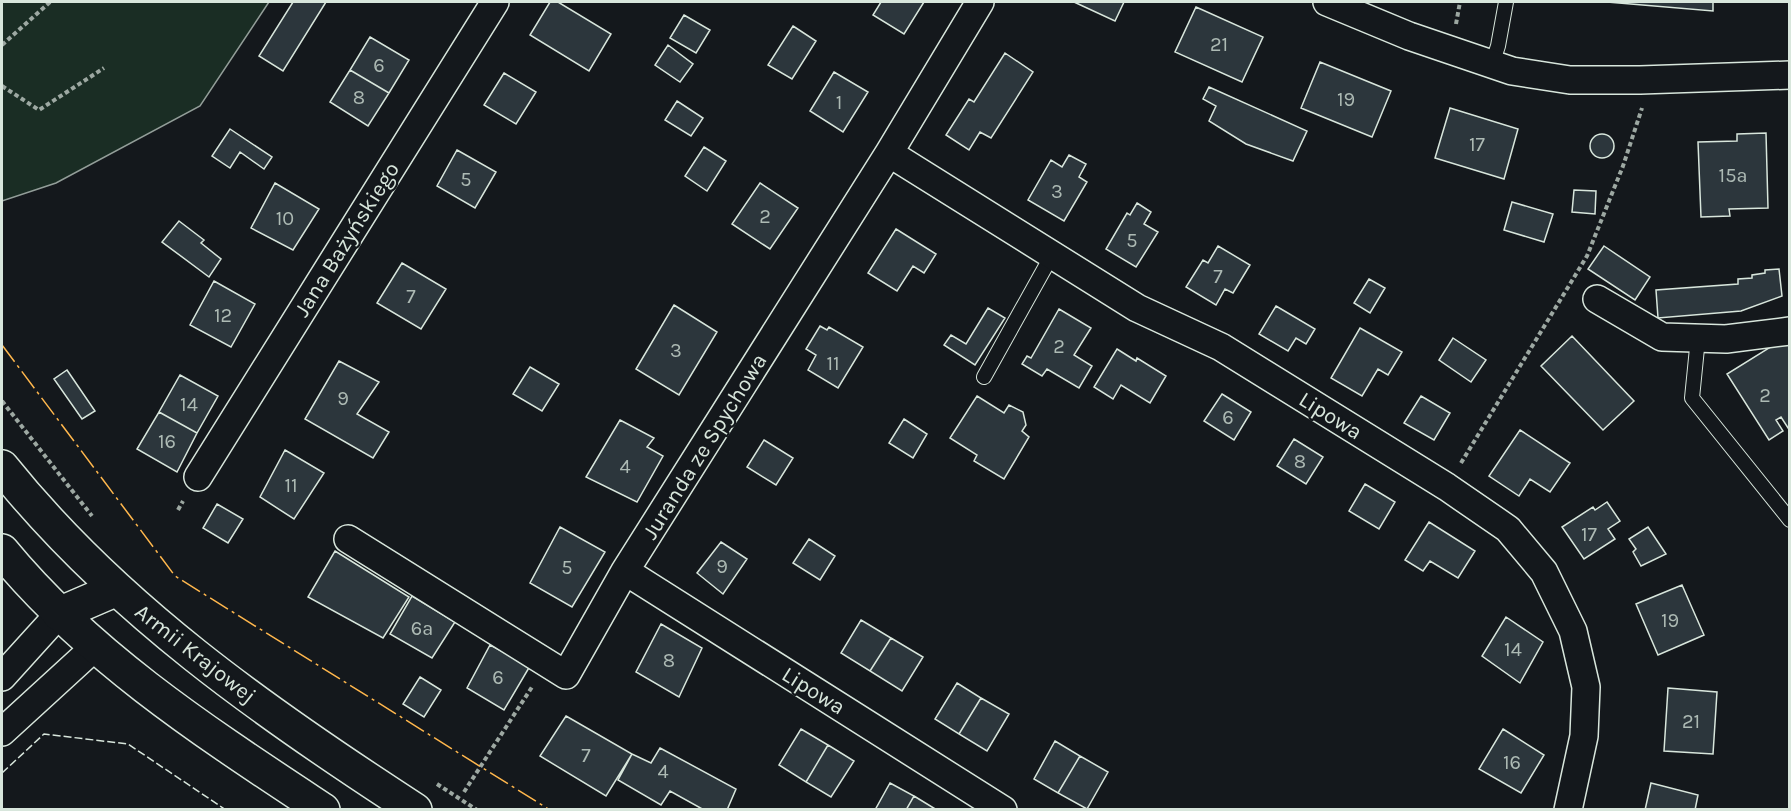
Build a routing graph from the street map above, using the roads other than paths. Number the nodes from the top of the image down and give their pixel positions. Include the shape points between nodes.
1 (495, 2) edge
2 (980, 2) edge
3 (1327, 2) edge
4 (1506, 2) edge
5 (1492, 64) junction
6 (1790, 75) edge
7 (890, 153) junction
8 (1052, 255) junction
9 (1597, 299) dead end
10 (1790, 331) edge
11 (1698, 338) junction
12 (984, 377) dead end
13 (2, 467) edge
14 (198, 477) dead end
15 (1790, 520) edge
16 (348, 539) dead end
17 (2, 551) edge
18 (625, 571) junction
19 (117, 589) junction
20 (59, 614) junction
21 (96, 646) junction
22 (2, 677) edge
23 (2, 732) edge
24 (323, 810) edge
25 (415, 810) edge
26 (1003, 810) edge
27 (1568, 810) edge

1 - 14 street, Jana Bażyńskiego
2 - 7 street, Juranda ze Spychowa
3 - 5 street
4 - 5 lane
5 - 6 street via 1570,80
7 - 8 street, Lipowa
7 - 18 street, Juranda ze Spychowa
8 - 12 lane
8 - 27 street, Lipowa via 1137,308 1221,346 1508,529 1544,572 1573,631 1586,687 1584,736
9 - 11 street via 1662,337
10 - 11 street via 1726,339
11 - 15 lane via 1692,398
13 - 19 main road, Armii Krajowej via 51,524
16 - 18 street, Juranda ze Spychowa via 566,675
17 - 20 main road
18 - 26 street, Lipowa
19 - 20 main road
19 - 21 main road
19 - 25 main road, Armii Krajowej via 210,668 336,759
20 - 21 main road
20 - 22 street
21 - 23 street
21 - 24 main road via 161,698

